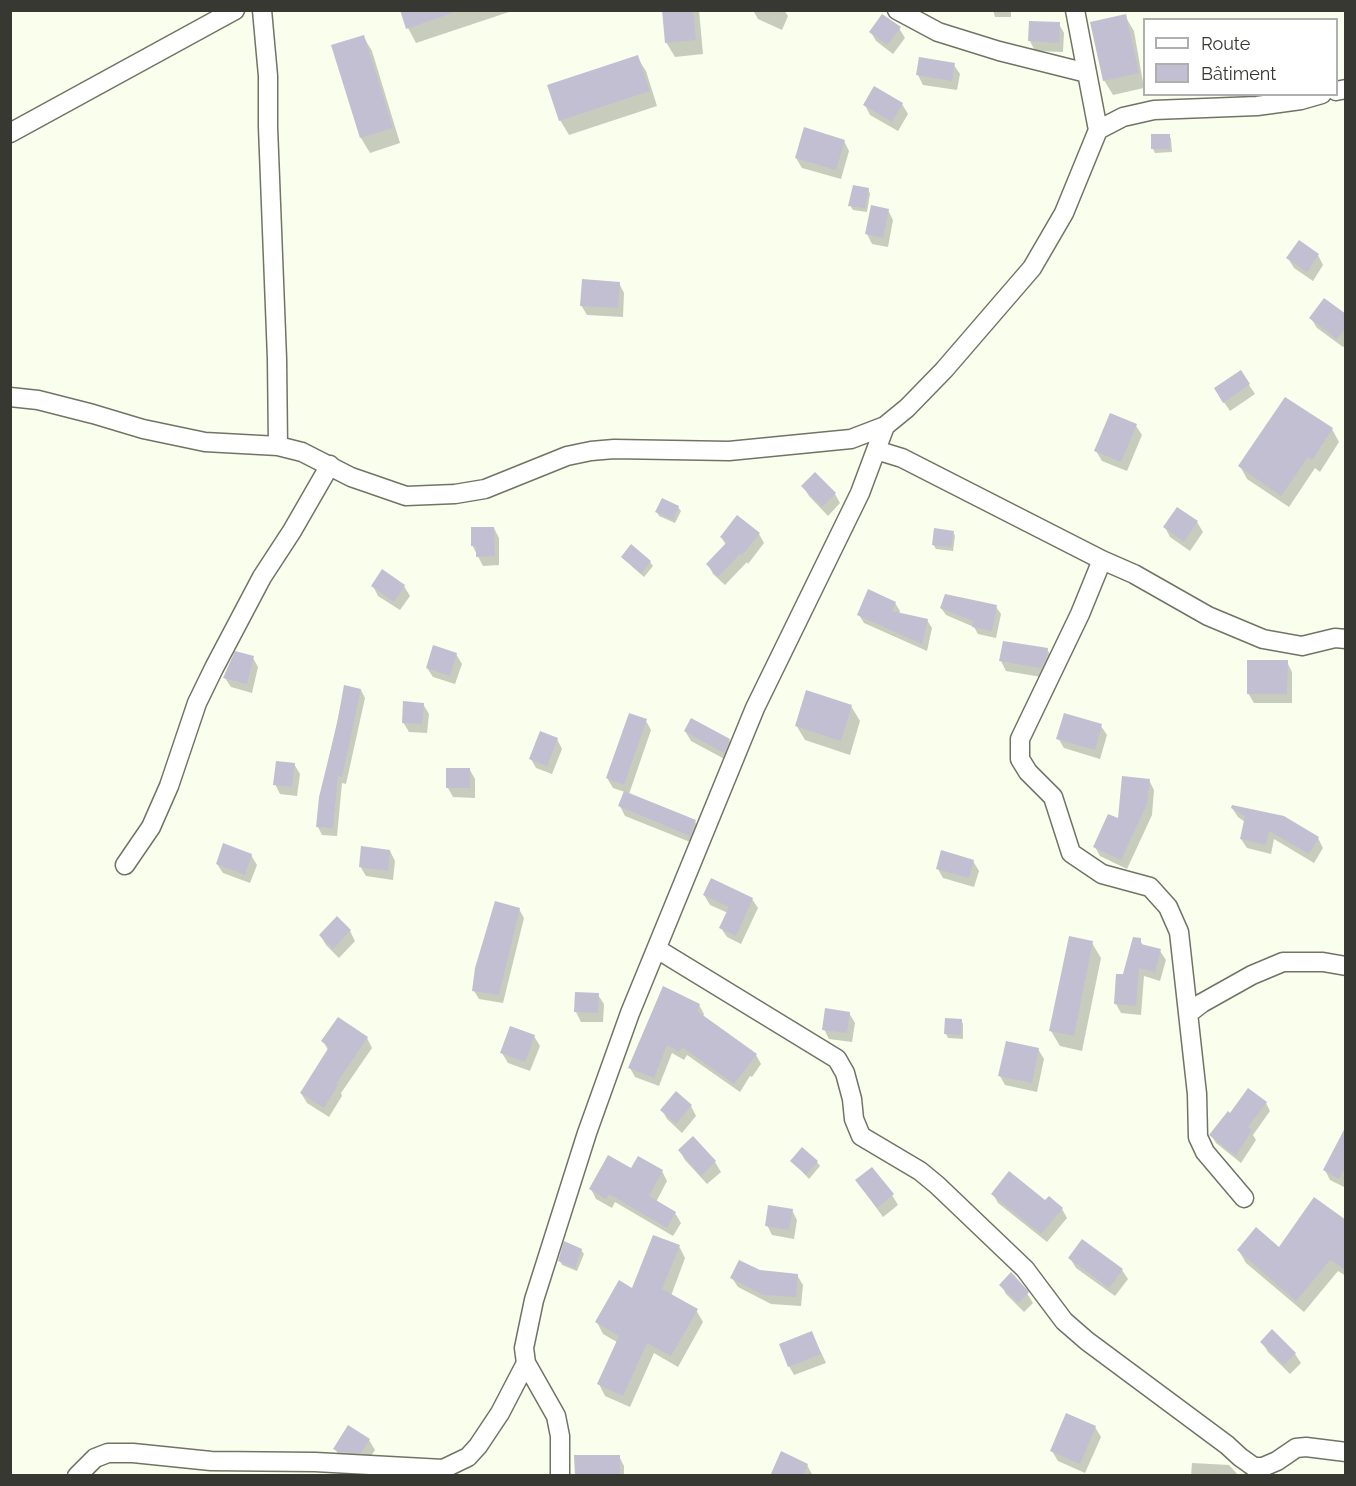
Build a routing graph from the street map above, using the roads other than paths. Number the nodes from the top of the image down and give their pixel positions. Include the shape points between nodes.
1 (235, 10) edge
2 (262, 10) edge
3 (897, 10) edge
4 (1076, 10) edge
5 (1087, 73) junction
6 (1315, 96) edge
7 (1098, 130) junction
8 (10, 134) edge
9 (10, 397) edge
10 (885, 426) junction
11 (278, 446) junction
12 (876, 450) junction
13 (330, 465) junction
14 (1102, 560) junction
15 (1346, 639) edge
16 (125, 865) dead end
17 (657, 949) junction
18 (1346, 966) edge
19 (1189, 1013) junction
20 (1244, 1198) dead end
21 (526, 1363) junction
22 (1346, 1452) edge
23 (77, 1476) edge
24 (560, 1476) edge

1 - 8 street
2 - 11 street via 268,76
3 - 5 street via 938,32
4 - 5 street
5 - 7 street
6 - 7 street via 1257,106 1154,110 1123,117
7 - 10 street via 1064,213 1032,268 944,370
9 - 11 street via 38,400 205,442
10 - 12 street
10 - 13 street via 850,439 729,451 591,451 567,456 486,489 455,495 406,496 351,477
11 - 13 street
12 - 14 street via 902,458
12 - 17 street via 860,494 755,708
13 - 16 street via 262,577 214,668 151,827
14 - 15 street via 1208,616 1263,639 1302,646
14 - 19 street via 1020,739 1020,759 1053,797 1071,853 1102,874 1150,887 1168,907 1179,932
17 - 21 street via 587,1133 534,1300 524,1348
17 - 22 street via 837,1059 845,1073 861,1136 937,1185 1025,1269 1064,1321 1240,1457 1254,1467 1263,1467 1296,1448
18 - 19 street via 1283,962 1252,975
19 - 20 street via 1198,1137 1205,1152
21 - 23 street via 478,1446 468,1457 443,1469 211,1461 108,1453 95,1458
21 - 24 street via 556,1416

